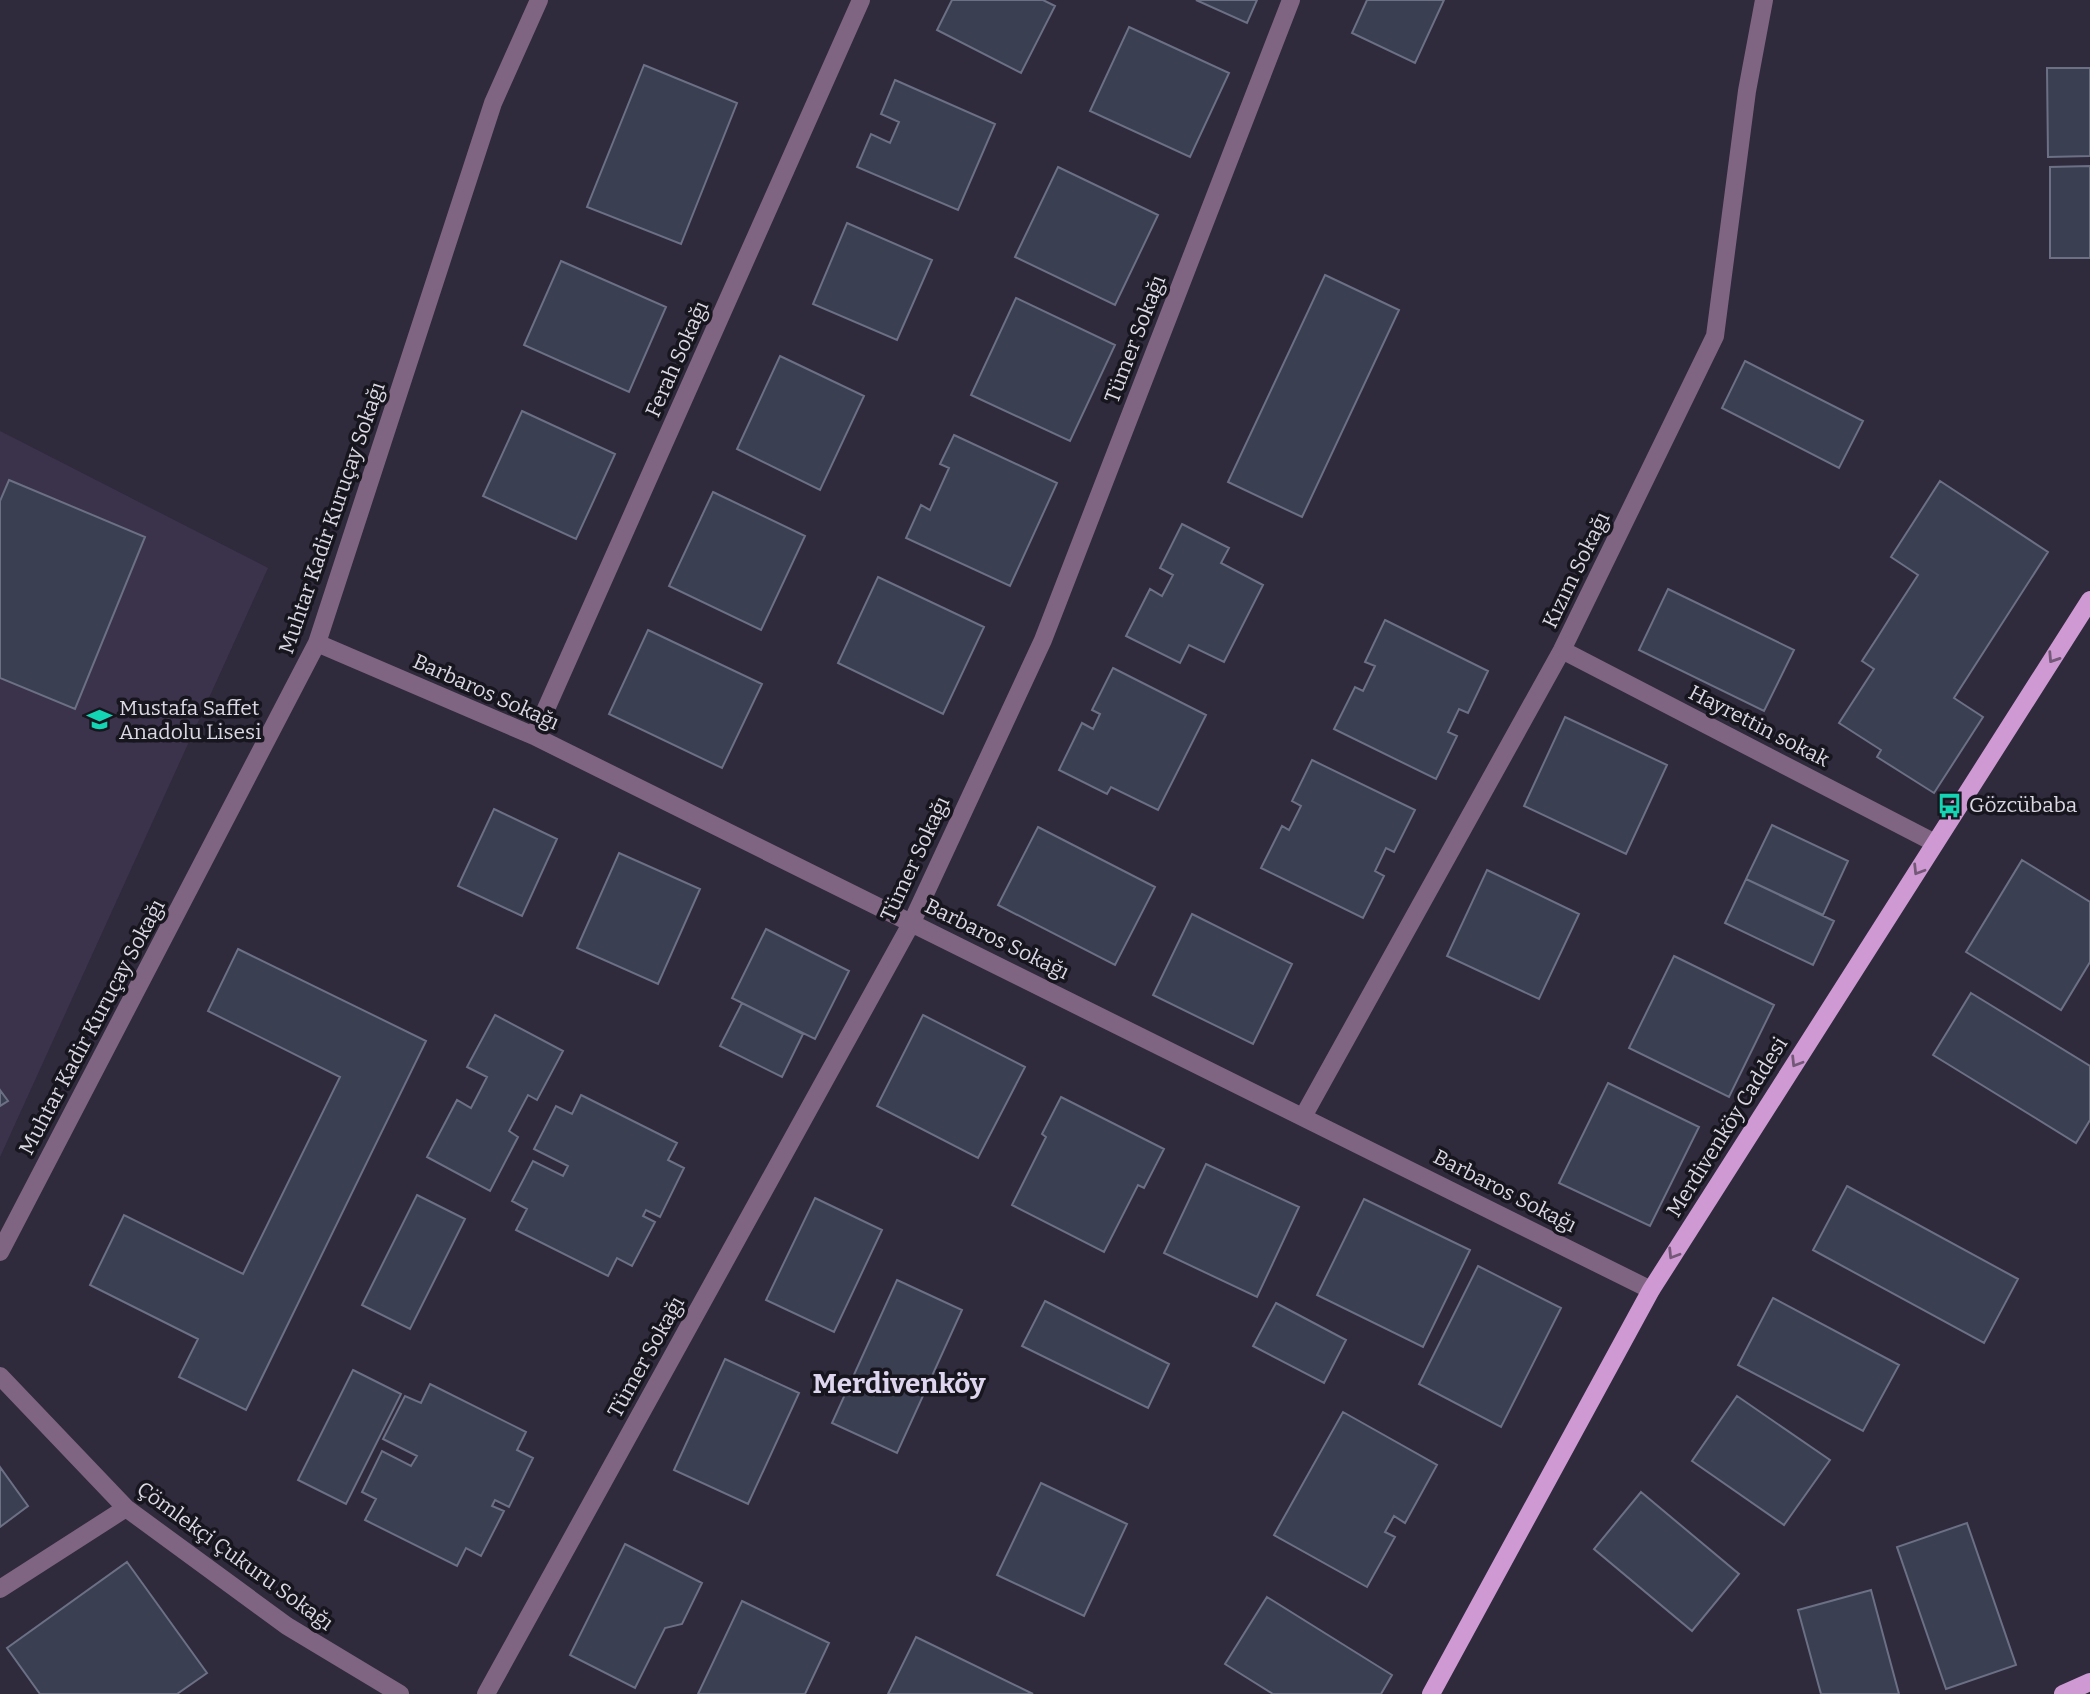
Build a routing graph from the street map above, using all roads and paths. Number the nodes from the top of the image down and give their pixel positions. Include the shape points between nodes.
1 (539, 0) edge
2 (861, 0) edge
3 (1291, 0) edge
4 (1764, 0) edge
5 (2090, 600) edge
6 (317, 643) junction
7 (1562, 650) junction
8 (534, 736) junction
9 (1935, 843) junction
10 (912, 922) junction
11 (1304, 1115) junction
12 (0, 1252) edge
13 (1651, 1290) junction
14 (0, 1376) edge
15 (126, 1508) junction
16 (0, 1589) edge
17 (2090, 1682) edge
18 (400, 1694) edge
19 (486, 1694) edge
20 (1430, 1694) edge
21 (2063, 1694) edge

1 - 6 street, Muhtar Kadir Kuruçay Sokağı via 493,103
2 - 8 street, Ferah Sokağı
3 - 10 street, Tümer Sokağı via 1043,640
4 - 7 street, Kızım Sokağı via 1746,92 1715,336
5 -> 9 main road, Merdivenköy Caddesi
6 - 8 street, Barbaros Sokağı
6 - 12 street, Muhtar Kadir Kuruçay Sokağı
7 - 9 street, Hayrettin sokak
7 - 11 street, Kızım Sokağı
8 - 10 street, Barbaros Sokağı
9 -> 13 main road, Merdivenköy Caddesi
10 - 11 street, Barbaros Sokağı
10 - 19 street, Tümer Sokağı
11 - 13 street, Barbaros Sokağı
13 - 20 main road, Merdivenköy Caddesi
14 - 15 street, Çömlekçi Çukuru Sokağı
15 - 16 street
15 - 18 street, Çömlekçi Çukuru Sokağı via 288,1626
17 - 21 main road

